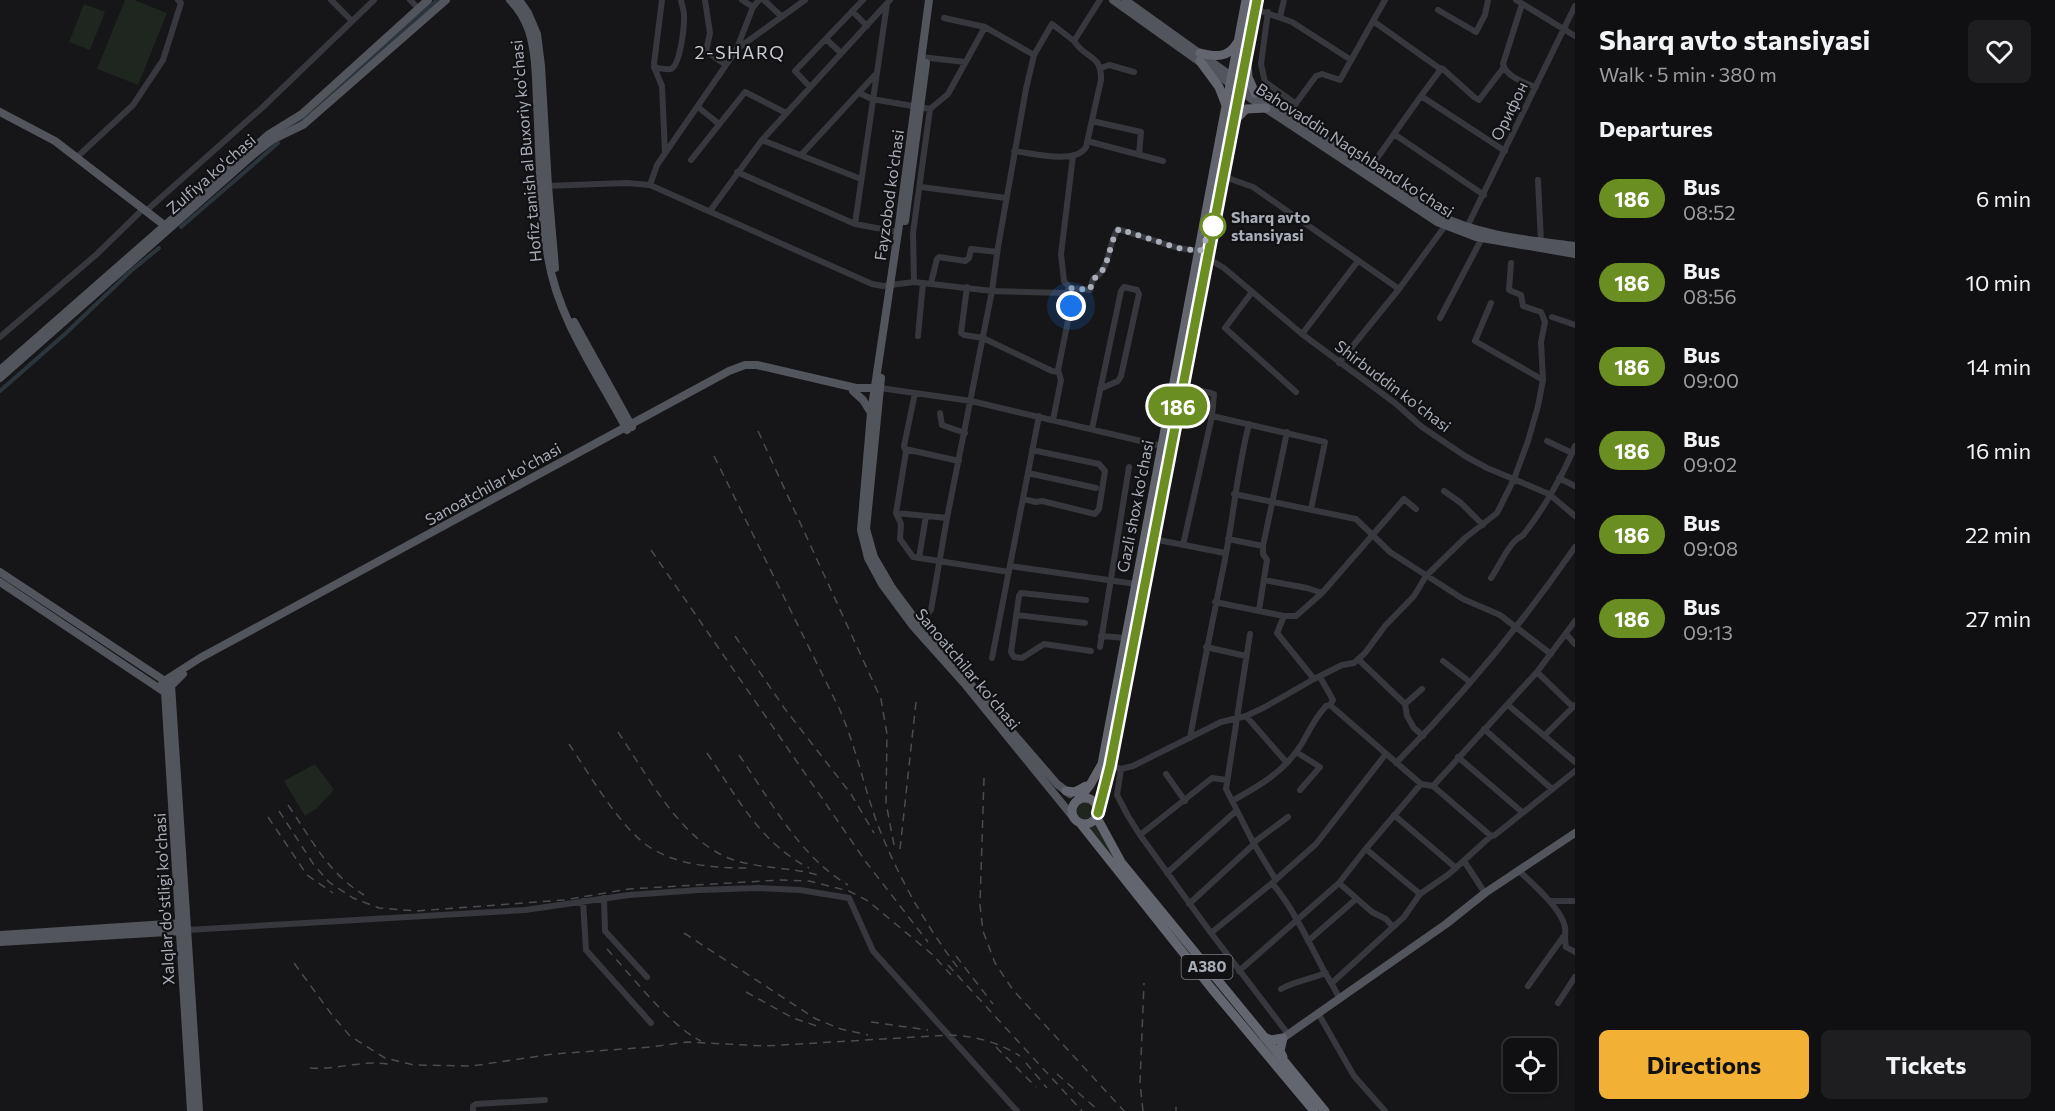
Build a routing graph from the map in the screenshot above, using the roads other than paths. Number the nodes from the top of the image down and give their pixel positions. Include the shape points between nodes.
1 (178, 0) edge
2 (331, 0) edge
3 (374, 0) edge
4 (410, 0) edge
5 (428, 0) edge
6 (446, 0) edge
7 (510, 0) edge
8 (519, 0) edge
9 (662, 0) edge
10 (681, 0) edge
11 (705, 0) edge
12 (742, 0) edge
13 (759, 0) edge
14 (764, 0) edge
15 (805, 0) edge
16 (863, 0) edge
17 (931, 0) edge
18 (1100, 0) edge
19 (1113, 0) edge
20 (1125, 0) edge
21 (1246, 0) edge
22 (1284, 0) edge
23 (1385, 0) edge
24 (1488, 0) edge
25 (889, 2) edge
26 (1519, 2) edge
27 (1256, 4) edge
28 (1575, 6) edge
29 (753, 7) junction
30 (418, 8) junction
31 (1438, 10) dead end
32 (852, 11) junction
33 (1268, 12) junction
34 (876, 15) junction
35 (781, 16) junction
36 (1280, 17) junction
37 (944, 18) dead end
38 (351, 21) junction
39 (1373, 21) junction
40 (884, 22) junction
41 (867, 26) junction
42 (984, 27) junction
43 (1563, 30) junction
44 (1575, 36) edge
45 (826, 39) junction
46 (1074, 41) junction
47 (1238, 41) junction
48 (737, 49) junction
49 (841, 53) junction
50 (1034, 55) junction
51 (924, 57) junction
52 (1200, 57) junction
53 (1246, 57) junction
54 (1351, 60) junction
55 (965, 62) junction
56 (726, 65) junction
57 (654, 67) junction
58 (1504, 67) junction
59 (1101, 68) junction
60 (1441, 69) junction
61 (1134, 72) dead end
62 (876, 74) junction
63 (1236, 83) junction
64 (810, 87) junction
65 (1536, 87) junction
66 (859, 93) junction
67 (1256, 93) junction
68 (1421, 96) junction
69 (872, 99) junction
70 (1296, 104) junction
71 (698, 107) junction
72 (918, 107) junction
73 (1266, 108) junction
74 (930, 110) junction
75 (1227, 110) junction
76 (0, 112) edge
77 (786, 113) junction
78 (1288, 114) junction
79 (0, 117) edge
80 (1092, 121) junction
81 (1233, 123) junction
82 (719, 124) junction
83 (1394, 134) junction
84 (762, 140) junction
85 (1087, 141) junction
86 (1505, 150) junction
87 (1014, 151) junction
88 (665, 154) junction
89 (1139, 155) junction
90 (801, 156) junction
91 (1073, 156) junction
92 (76, 158) junction
93 (691, 160) dead end
94 (1163, 161) dead end
95 (1372, 164) dead end
96 (737, 172) junction
97 (1222, 176) junction
98 (861, 179) junction
99 (1538, 180) dead end
100 (650, 185) junction
101 (544, 186) junction
102 (921, 187) junction
103 (1484, 195) junction
104 (1006, 198) junction
105 (143, 211) junction
106 (710, 211) junction
107 (855, 224) junction
108 (1444, 226) junction
109 (1467, 227) junction
110 (165, 229) junction
111 (898, 232) junction
112 (1482, 238) junction
113 (1541, 242) junction
114 (1522, 243) junction
115 (1575, 246) edge
116 (997, 252) junction
117 (1203, 254) junction
118 (1575, 254) edge
119 (1358, 261) junction
120 (1511, 263) dead end
121 (914, 282) junction
122 (923, 283) junction
123 (931, 283) junction
124 (892, 285) junction
125 (967, 287) junction
126 (1069, 289) junction
127 (1399, 289) junction
128 (992, 291) junction
129 (1252, 292) junction
130 (1491, 303) dead end
131 (1552, 317) dead end
132 (1440, 318) dead end
133 (58, 322) junction
134 (1575, 325) edge
135 (1302, 334) junction
136 (918, 336) dead end
137 (0, 337) edge
138 (983, 338) junction
139 (1339, 363) junction
140 (0, 370) edge
141 (1058, 372) junction
142 (0, 378) edge
143 (1543, 380) junction
144 (1186, 388) dead end
145 (1100, 389) junction
146 (857, 391) junction
147 (1296, 392) dead end
148 (875, 393) junction
149 (915, 393) junction
150 (972, 401) junction
151 (875, 413) junction
152 (940, 413) dead end
153 (1039, 416) junction
154 (1212, 416) junction
155 (1053, 420) junction
156 (1249, 424) junction
157 (629, 428) junction
158 (1092, 429) junction
159 (1287, 432) junction
160 (964, 433) junction
161 (1547, 441) dead end
162 (1162, 446) junction
163 (1575, 446) edge
164 (905, 449) junction
165 (1032, 450) junction
166 (1572, 453) junction
167 (959, 460) junction
168 (1129, 467) dead end
169 (1028, 473) junction
170 (1559, 478) junction
171 (1514, 479) junction
172 (1575, 486) edge
173 (1096, 488) dead end
174 (1444, 491) dead end
175 (1234, 494) junction
176 (1549, 494) junction
177 (1023, 499) junction
178 (1272, 502) junction
179 (1311, 509) junction
180 (1416, 509) dead end
181 (896, 513) junction
182 (927, 516) junction
183 (1575, 516) edge
184 (947, 518) junction
185 (1483, 525) junction
186 (1372, 534) junction
187 (1153, 538) junction
188 (1228, 539) junction
189 (1183, 545) junction
190 (1263, 546) junction
191 (1575, 547) edge
192 (1225, 553) junction
193 (919, 558) junction
194 (940, 561) junction
195 (1010, 569) junction
196 (0, 572) edge
197 (1426, 576) junction
198 (1491, 578) dead end
199 (1264, 579) junction
200 (0, 582) edge
201 (1110, 582) junction
202 (1136, 584) junction
203 (1322, 593) junction
204 (1086, 600) dead end
205 (1215, 602) junction
206 (1003, 604) junction
207 (1259, 610) junction
208 (1017, 612) junction
209 (1284, 616) junction
210 (1575, 621) edge
211 (918, 623) junction
212 (1085, 623) dead end
213 (1515, 627) junction
214 (1250, 634) dead end
215 (1566, 634) junction
216 (1101, 636) junction
217 (1126, 638) junction
218 (1575, 644) edge
219 (1100, 647) dead end
220 (1206, 647) junction
221 (1091, 651) dead end
222 (1551, 654) junction
223 (1246, 656) junction
224 (992, 658) dead end
225 (1358, 659) junction
226 (1443, 662) dead end
227 (1537, 672) junction
228 (1317, 678) junction
229 (966, 681) junction
230 (1470, 682) junction
231 (165, 687) junction
232 (1422, 689) dead end
233 (1405, 704) junction
234 (1330, 705) junction
235 (1508, 705) junction
236 (1574, 706) edge
237 (1246, 716) junction
238 (1236, 719) junction
239 (1484, 729) junction
240 (1423, 736) junction
241 (1544, 736) junction
242 (1190, 738) junction
243 (1296, 752) junction
244 (1385, 755) junction
245 (1458, 757) junction
246 (1575, 762) edge
247 (1287, 763) junction
248 (1396, 763) junction
249 (1110, 766) junction
250 (1120, 769) junction
251 (1575, 771) edge
252 (1166, 774) dead end
253 (1227, 780) junction
254 (1093, 781) junction
255 (1422, 784) junction
256 (1433, 786) junction
257 (1552, 789) junction
258 (1300, 790) dead end
259 (1066, 791) junction
260 (1079, 799) junction
261 (1185, 801) junction
262 (1232, 801) junction
263 (1236, 810) junction
264 (1522, 812) junction
265 (1098, 815) junction
266 (1394, 815) junction
267 (1288, 817) dead end
268 (1076, 820) junction
269 (1575, 833) edge
270 (1140, 835) junction
271 (1491, 836) junction
272 (1253, 843) junction
273 (1366, 849) junction
274 (1464, 861) junction
275 (1456, 868) junction
276 (1519, 871) junction
277 (1167, 873) junction
278 (1274, 882) junction
279 (1339, 884) junction
280 (1485, 893) junction
281 (1420, 894) junction
282 (604, 898) junction
283 (1356, 899) junction
284 (583, 901) junction
285 (1550, 901) junction
286 (1575, 901) edge
287 (1189, 903) junction
288 (1297, 919) junction
289 (184, 927) junction
290 (1393, 927) junction
291 (1211, 933) junction
292 (0, 934) edge
293 (45, 935) junction
294 (1563, 937) junction
295 (1308, 941) junction
296 (0, 942) edge
297 (1575, 952) edge
298 (1239, 971) junction
299 (1326, 973) junction
300 (647, 977) dead end
301 (1575, 977) edge
302 (1333, 982) junction
303 (1528, 986) dead end
304 (1281, 989) dead end
305 (1339, 998) junction
306 (1558, 1003) dead end
307 (1318, 1013) junction
308 (651, 1023) dead end
309 (1285, 1036) junction
310 (1264, 1037) junction
311 (1284, 1062) junction
312 (545, 1100) dead end
313 (191, 1111) edge
314 (199, 1111) edge
315 (473, 1111) edge
316 (1017, 1111) edge
317 (1314, 1111) edge
318 (1325, 1111) edge
319 (1385, 1111) edge

1 - 92 street via 181,3 163,60 134,105
2 - 38 street
3 - 38 street
4 - 30 street
5 - 30 main road, Zulfiya ko'chasi
6 - 110 main road, Zulfiya ko'chasi via 303,125 266,144
7 - 101 main road, Hofiz tanish al Buxoriy ko'chasi via 523,16 532,41
8 - 101 main road, Hofiz tanish al Buxoriy ko'chasi via 537,34
9 - 57 street
10 - 57 street via 685,16 680,51 672,69
11 - 56 street via 710,33 706,51
12 - 29 street
13 - 29 street
14 - 35 street
15 - 35 street
16 - 32 street
17 - 51 main road, Fayzobod ko'chasi
18 - 46 street
19 - 52 main road, Bahovaddin Naqshband ko'chasi
20 - 52 main road, Bahovaddin Naqshband ko'chasi
21 - 47 highway, Gazli shox ko'chasi
22 - 36 street
23 - 39 street
24 - 31 street via 1476,32
25 - 34 street
25 - 40 street
26 - 43 street
26 - 58 street
27 - 33 street
27 - 53 highway, Gazli shox ko'chasi
28 - 43 street, Орифон
29 - 48 street
30 - 110 main road, Zulfiya ko'chasi via 302,114 268,135
32 - 41 street
32 - 45 street
33 - 36 street
33 - 70 street via 1261,64 1265,82
34 - 40 street
34 - 41 street
35 - 48 street
36 - 54 street
37 - 42 street
38 - 105 street via 264,106
39 - 54 street
39 - 60 street
40 - 62 street
41 - 49 street
42 - 50 street
42 - 55 street
43 - 44 street
43 - 65 street, Орифон
45 - 49 street
45 - 64 street via 795,71
46 - 50 street via 1052,24
46 - 59 street
47 - 52 highway via 1226,55
47 - 63 highway, Gazli shox ko'chasi
48 - 56 street
49 - 64 street
50 - 87 street
51 - 55 street
51 - 72 main road, Fayzobod ko'chasi
52 - 63 main road, Bahovaddin Naqshband ko'chasi
52 - 75 highway via 1219,87
53 - 63 highway, Gazli shox ko'chasi
53 - 67 highway via 1248,77
54 - 70 street via 1340,80 1316,76
55 - 74 street via 948,94
56 - 71 street
57 - 88 street via 662,86
58 - 60 street via 1479,100
58 - 65 street via 1509,74
59 - 61 street via 1109,65
59 - 80 street
60 - 68 street
62 - 66 street
62 - 69 street
63 - 67 main road, Bahovaddin Naqshband ko'chasi
63 - 73 main road, Bahovaddin Naqshband ko'chasi
63 - 75 highway, Gazli shox ko'chasi
63 - 81 highway, Gazli shox ko'chasi
64 - 77 street
65 - 86 street, Орифон
66 - 69 street
66 - 90 street
67 - 78 main road, Bahovaddin Naqshband ko'chasi
68 - 83 street
68 - 86 street
69 - 72 street
69 - 98 street
70 - 78 street
71 - 82 street
71 - 88 street
72 - 74 street
72 - 111 main road, Fayzobod ko'chasi
72 - 124 main road
73 - 81 highway via 1246,109
73 - 108 main road, Bahovaddin Naqshband ko'chasi
74 - 102 street
75 - 117 highway, Gazli shox ko'chasi
76 - 92 main road via 53,140
77 - 82 street via 746,92
77 - 84 street
78 - 109 main road, Bahovaddin Naqshband ko'chasi via 1437,214
79 - 105 main road via 50,144
80 - 85 street
80 - 89 street via 1141,132
81 - 97 highway, Gazli shox ko'chasi
82 - 93 street
83 - 95 street
83 - 103 street
84 - 90 street
84 - 96 street
85 - 89 street
85 - 91 street via 1083,152
86 - 103 street, Орифон
87 - 91 street
87 - 104 street
88 - 100 street
89 - 94 street
90 - 98 street
91 - 126 street via 1061,254
92 - 105 main road
96 - 106 street
96 - 107 street
97 - 117 highway, Gazli shox ko'chasi
97 - 119 street via 1253,187
98 - 107 street
99 - 113 street
100 - 101 street
100 - 106 street
101 - 157 main road, Hofiz tanish al Buxoriy ko'chasi via 562,295
102 - 104 street
102 - 121 street via 913,233
103 - 109 street, Орифон
104 - 116 street
105 - 110 main road
105 - 137 street
106 - 124 street via 872,284
107 - 111 street
108 - 112 main road, Bahovaddin Naqshband ko'chasi
108 - 127 street
109 - 114 main road, Bahovaddin Naqshband ko'chasi
110 - 133 main road, Zulfiya ko'chasi
111 - 124 main road, Fayzobod ko'chasi
112 - 114 main road, Bahovaddin Naqshband ko'chasi
112 - 132 street
113 - 114 main road, Bahovaddin Naqshband ko'chasi
113 - 115 main road, Bahovaddin Naqshband ko'chasi
114 - 118 main road, Bahovaddin Naqshband ko'chasi
116 - 123 street via 971,249 965,261 939,257
116 - 128 street
117 - 126 street via 1119,229 1106,265 1099,277 1093,279 1090,290
117 - 129 street, Shirbuddin ko'chasi
117 - 162 highway, Gazli shox ko'chasi
117 - 187 highway, Gazli shox ko'chasi
119 - 127 street
119 - 135 street
120 - 143 street via 1509,290 1521,295 1523,306 1541,312 1545,322 1541,342
121 - 122 street
121 - 124 street
122 - 123 street
122 - 136 street
123 - 125 street
124 - 148 main road, Fayzobod ko'chasi
125 - 128 street
125 - 138 street via 961,333
126 - 128 street via 1066,293
126 - 141 street via 1071,306
127 - 139 street
128 - 138 street
129 - 135 street, Shirbuddin ko'chasi
129 - 147 street via 1225,328
130 - 143 street via 1475,341
131 - 134 street
133 - 140 main road, Zulfiya ko'chasi
133 - 142 main road, Zulfiya ko'chasi
135 - 139 street, Shirbuddin ko'chasi
138 - 141 street
138 - 150 street
139 - 171 street, Shirbuddin ko'chasi via 1465,456
141 - 155 street via 1061,380
143 - 171 street
144 - 154 street via 1214,394
145 - 145 street via 1120,291 1124,287 1137,290 1121,376
145 - 158 street
146 - 148 main road, Sanoatchilar ko'chasi
146 - 148 main road
146 - 151 main road
146 - 157 main road, Sanoatchilar ko'chasi via 745,368
148 - 149 street
148 - 151 main road, Sanoatchilar ko'chasi
148 - 151 main road
149 - 150 street
149 - 164 street
150 - 153 street
150 - 160 street
151 - 211 main road, Sanoatchilar ko'chasi via 866,529 882,573
151 - 229 main road, Sanoatchilar ko'chasi via 861,530 868,558 913,626
152 - 160 street via 942,425
153 - 155 street
153 - 165 street
154 - 156 street
154 - 189 street
155 - 158 street
156 - 159 street
156 - 175 street
157 - 231 main road, Sanoatchilar ko'chasi via 200,662
158 - 162 street
159 - 178 street
159 - 179 street via 1325,442
160 - 167 street
161 - 166 street
162 - 202 highway, Gazli shox ko'chasi
163 - 166 street
164 - 167 street
164 - 181 street
165 - 169 street
165 - 177 street via 1103,467 1099,510 1095,514
166 - 170 street
167 - 184 street
168 - 201 street
169 - 173 street
169 - 177 street
170 - 172 street
170 - 176 street
171 - 176 street, Shirbuddin ko'chasi
171 - 185 street via 1497,513
174 - 185 street
175 - 178 street
175 - 188 street
176 - 183 street, Shirbuddin ko'chasi
176 - 198 street
177 - 195 street
178 - 179 street
178 - 190 street
179 - 186 street via 1356,519
180 - 186 street via 1404,499
181 - 182 street
181 - 193 street via 901,524 900,539 913,558
182 - 184 street
182 - 193 street
184 - 194 street
185 - 197 street
186 - 197 street via 1390,552
186 - 203 street
187 - 189 street
187 - 249 highway, Gazli shox ko'chasi
188 - 190 street
188 - 192 street
189 - 192 street
190 - 199 street via 1267,560
191 - 213 street
192 - 205 street
193 - 194 street
194 - 195 street
194 - 211 street via 931,610
195 - 201 street
195 - 206 street
196 - 231 main road
197 - 213 street
197 - 225 street via 1414,596
199 - 203 street
199 - 207 street
200 - 231 main road
201 - 202 street
201 - 216 street
202 - 217 highway, Gazli shox ko'chasi
203 - 209 street via 1296,616
204 - 208 street via 1021,593
205 - 207 street
205 - 220 street
206 - 208 street
206 - 224 street
207 - 209 street
208 - 212 street
208 - 221 street via 1011,652 1014,657 1022,658 1044,644
209 - 228 street via 1277,633
210 - 215 street
211 - 229 main road, Sanoatchilar ko'chasi
213 - 222 street
213 - 230 street
214 - 223 street
215 - 218 street
215 - 222 street
216 - 217 street
216 - 219 street
217 - 254 highway, Gazli shox ko'chasi via 1101,764
220 - 223 street
220 - 242 street
222 - 227 street
223 - 238 street
225 - 228 street
225 - 233 street
226 - 230 street
227 - 235 street
227 - 236 street
228 - 234 street via 1333,700
228 - 237 street
229 - 259 main road
229 - 268 main road, Sanoatchilar ko'chasi
230 - 240 street
231 - 289 main road, Xalqlar do'stligi ko'chasi
232 - 233 street
233 - 240 street via 1407,716
234 - 243 street via 1314,719
234 - 244 street
235 - 239 street
235 - 241 street
236 - 241 street
237 - 238 street
237 - 247 street
238 - 242 street
238 - 253 street
239 - 245 street
239 - 257 street
240 - 248 street
241 - 246 street
242 - 250 street
243 - 247 street
243 - 258 street via 1320,766
244 - 248 street
244 - 278 street via 1316,844
245 - 256 street
245 - 264 street
247 - 262 street via 1275,776
248 - 255 street
249 - 250 street
249 - 265 highway, Gazli shox ko'chasi
250 - 270 street via 1117,795
251 - 257 street
252 - 261 street
253 - 261 street via 1212,778
253 - 262 street via 1226,789
254 - 259 highway via 1075,792
254 - 260 highway, Gazli shox ko'chasi
255 - 256 street
255 - 266 street
256 - 271 street
257 - 264 street
259 - 260 main road
260 - 265 highway via 1092,800
260 - 268 highway via 1072,807
261 - 270 street
262 - 263 street
263 - 272 street
263 - 277 street
264 - 271 street
265 - 268 highway via 1089,824
265 - 310 highway, A380 via 1114,851
266 - 273 street
266 - 275 street
267 - 272 street
268 - 317 highway, A380
269 - 276 main road
270 - 277 street
271 - 274 street
272 - 278 street
272 - 287 street
273 - 279 street
273 - 281 street
274 - 275 street
274 - 280 street
275 - 281 street
276 - 280 main road
276 - 285 street
277 - 287 street
278 - 288 street
278 - 291 street
279 - 283 street
279 - 288 street
280 - 305 main road
281 - 290 street
282 - 284 street
282 - 300 street via 605,931
282 - 316 street via 758,888 849,898 873,951
283 - 290 street
283 - 295 street
284 - 289 street via 525,910
284 - 308 street via 586,950
285 - 286 street
285 - 294 street via 1565,927
287 - 291 street
288 - 295 street
288 - 298 street
289 - 293 main road
289 - 313 main road, Xalqlar do'stligi ko'chasi
289 - 314 main road, Xalqlar do'stligi ko'chasi
290 - 302 street
291 - 298 street
292 - 293 main road
293 - 296 main road
294 - 297 street via 1566,947
294 - 303 street
295 - 299 street
298 - 309 street
299 - 302 street
299 - 304 street
301 - 306 street
302 - 305 street
305 - 307 main road
307 - 309 main road
307 - 319 street via 1354,1076
309 - 310 highway via 1271,1040
309 - 311 highway via 1280,1051
310 - 311 highway, A380
311 - 318 highway, A380
312 - 315 street via 476,1104

